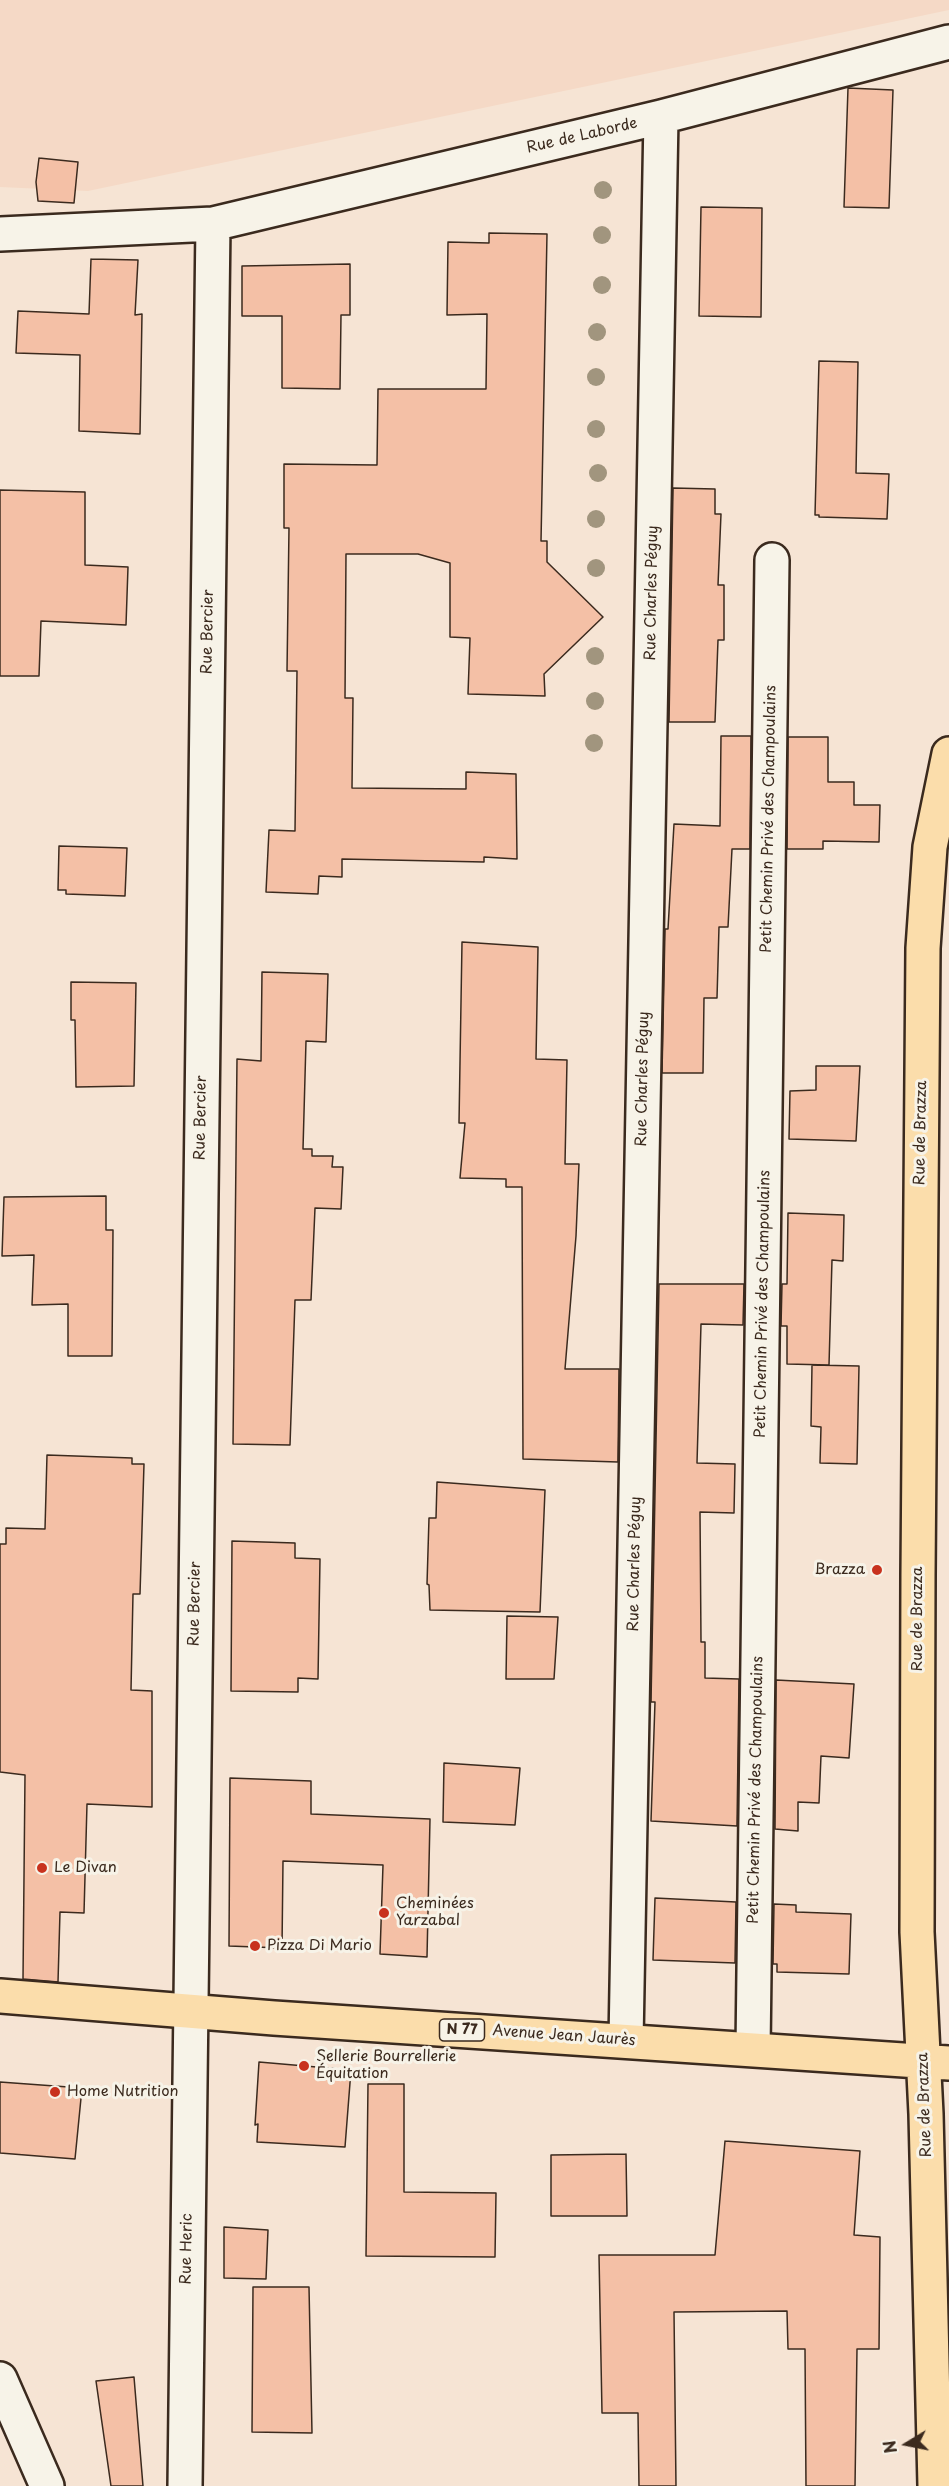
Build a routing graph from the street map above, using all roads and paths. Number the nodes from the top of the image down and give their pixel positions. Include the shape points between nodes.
1 (949, 42) edge
2 (661, 117) junction
3 (213, 224) junction
4 (0, 234) edge
5 (772, 561) dead end
6 (949, 754) edge
7 (0, 1996) edge
8 (189, 2012) junction
9 (626, 2040) junction
10 (753, 2048) junction
11 (936, 2062) edge
12 (0, 2379) edge
13 (47, 2486) edge
14 (185, 2486) edge
15 (935, 2486) edge

1 - 2 street, Rue de Laborde
2 - 3 street, Rue de Laborde
2 - 9 street, Rue Charles Péguy
3 - 4 street, Rue de Laborde
3 - 8 street, Rue Bercier
5 - 10 street, Petit Chemin Privé des Champoulains
6 - 11 main road, Rue de Brazza via 930,847 923,948 917,1932
7 - 8 main road, Avenue Jean Jaurès / N 77
8 - 9 main road, Avenue Jean Jaurès / N 77
8 - 14 street, Rue Heric
9 - 10 main road, Avenue Jean Jaurès / N 77
10 - 11 main road, Avenue Jean Jaurès / N 77
11 - 15 main road, Rue de Brazza
12 - 13 street

